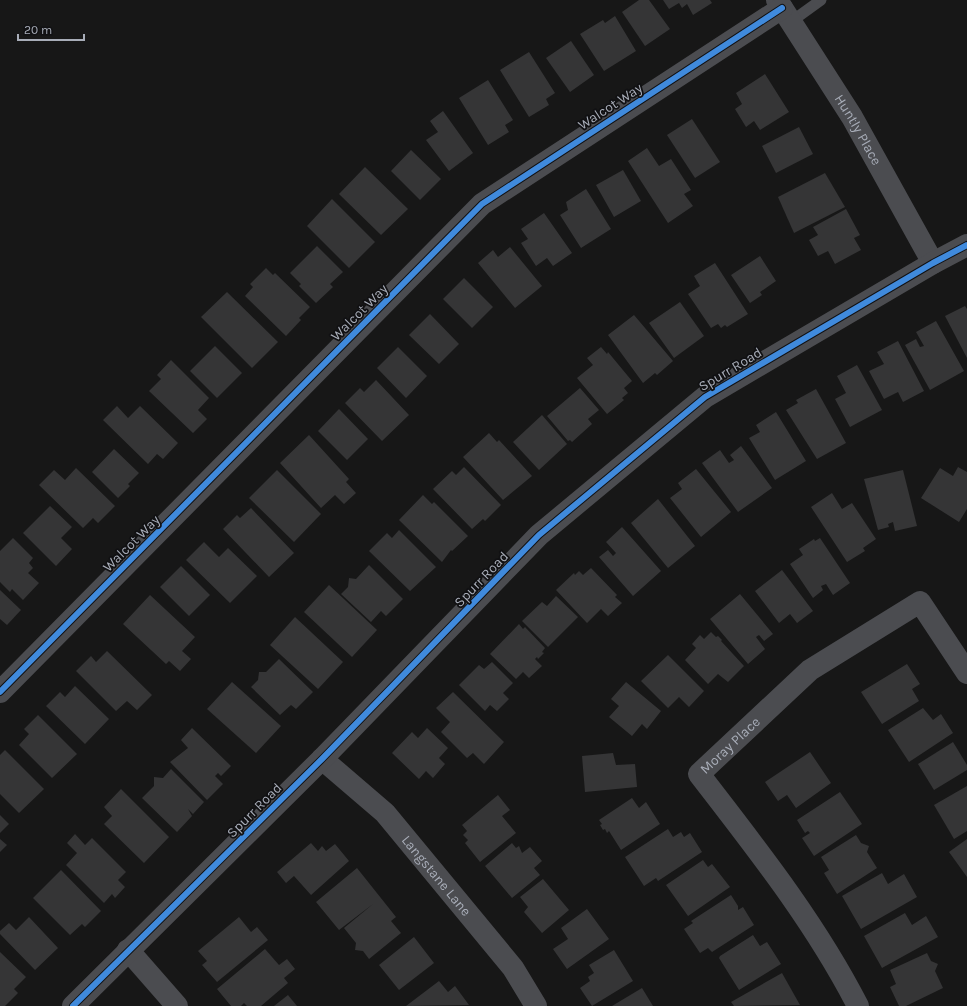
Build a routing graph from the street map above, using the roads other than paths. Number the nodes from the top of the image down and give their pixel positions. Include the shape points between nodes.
1 (821, 0) edge
2 (784, 10) edge
3 (967, 245) edge
4 (933, 263) junction
5 (967, 673) edge
6 (0, 692) edge
7 (322, 759) junction
8 (128, 950) junction
9 (73, 1006) edge
10 (177, 1006) edge
11 (536, 1006) edge
12 (858, 1006) edge

1 - 2 lane
2 - 4 street, Huntly Place via 852,117
2 - 6 street, Walcot Way via 482,204
3 - 4 street, Spurr Road
4 - 7 street, Spurr Road via 705,397 540,535
5 - 12 street, Moray Place via 920,602 810,670 698,774 774,872 839,968
7 - 8 street, Spurr Road
7 - 11 street, Langstane Lane via 385,813 513,968
8 - 9 street, Spurr Road
8 - 10 street

